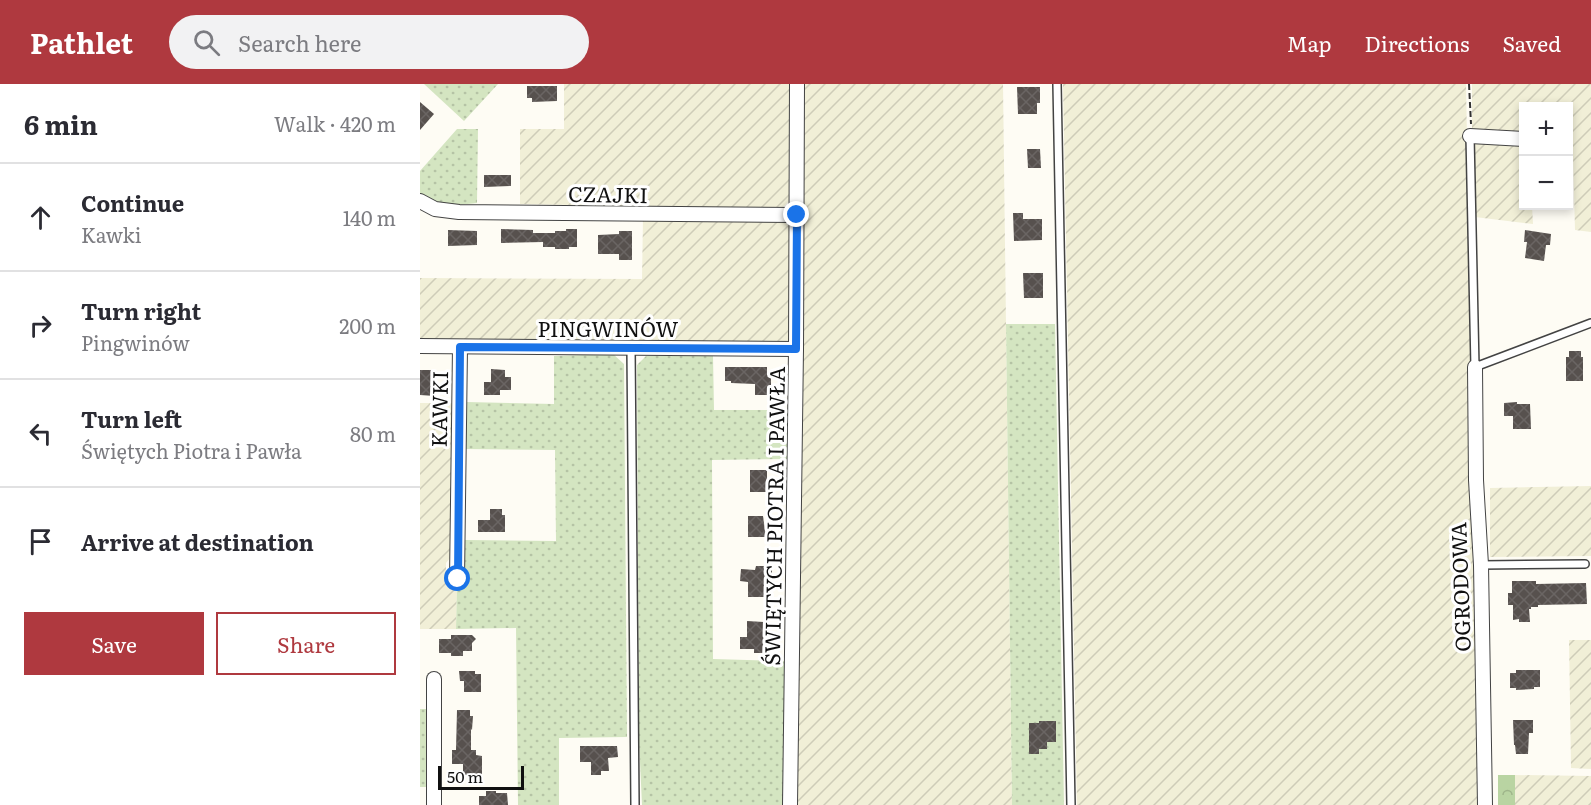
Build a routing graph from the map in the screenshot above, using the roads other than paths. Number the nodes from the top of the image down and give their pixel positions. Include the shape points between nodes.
1 (797, 84) edge
2 (1057, 84) edge
3 (1470, 136) joint
4 (1519, 139) edge
5 (420, 201) edge
6 (797, 215) junction
7 (1591, 323) edge
8 (420, 346) edge
9 (460, 347) junction
10 (631, 348) junction
11 (796, 349) junction
12 (1475, 367) junction
13 (1585, 564) dead end
14 (1481, 565) junction
15 (458, 579) dead end
16 (434, 679) dead end
17 (434, 805) edge
18 (635, 805) edge
19 (790, 805) edge
20 (1071, 805) edge
21 (1485, 805) edge

1 - 6 street, ŚWIĘTYCH PIOTRA I PAWŁA
2 - 20 lane
3 - 4 street
3 - 12 lane
5 - 6 street, CZAJKI via 435,209 459,212
6 - 11 street, ŚWIĘTYCH PIOTRA I PAWŁA
7 - 12 lane
8 - 9 street, PINGWINÓW
9 - 10 street, PINGWINÓW
9 - 15 street, KAWKI
10 - 11 street, PINGWINÓW
10 - 18 lane
11 - 19 street, ŚWIĘTYCH PIOTRA I PAWŁA
12 - 14 street, OGRODOWA
13 - 14 lane
14 - 21 street, OGRODOWA
16 - 17 street

